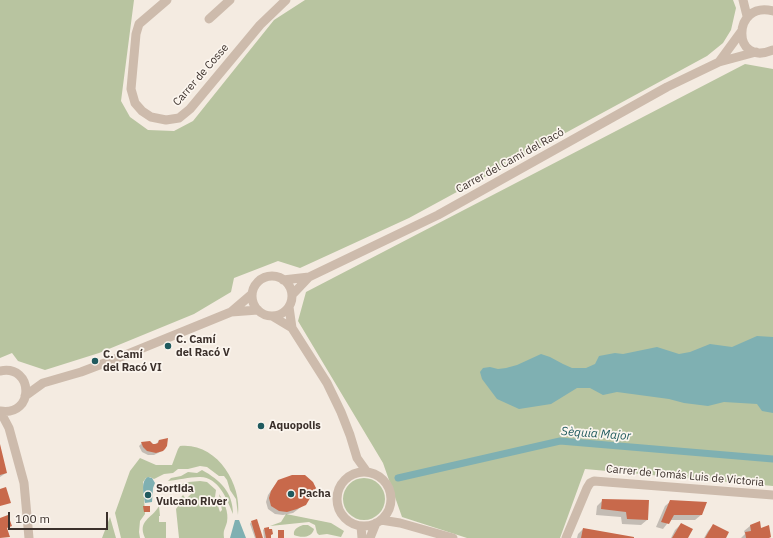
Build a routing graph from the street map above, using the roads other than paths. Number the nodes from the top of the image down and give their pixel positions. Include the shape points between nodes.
1 (167, 0) edge
2 (230, 0) edge
3 (286, 0) edge
4 (743, 0) edge
5 (748, 0) edge
6 (761, 9) junction
7 (773, 11) edge
8 (747, 16) junction
9 (209, 19) dead end
10 (741, 32) junction
11 (773, 50) edge
12 (756, 52) junction
13 (719, 62) junction
14 (309, 277) junction
15 (283, 280) junction
16 (252, 294) junction
17 (292, 295) junction
18 (289, 307) junction
19 (258, 310) junction
20 (231, 312) junction
21 (272, 316) junction
22 (292, 328) junction
23 (0, 371) edge
24 (22, 378) junction
25 (43, 383) junction
26 (26, 396) junction
27 (14, 410) junction
28 (0, 411) edge
29 (9, 428) junction
30 (357, 458) junction
31 (367, 472) junction
32 (353, 474) junction
33 (773, 495) edge
34 (389, 508) junction
35 (378, 522) junction
36 (400, 522) junction
37 (361, 526) junction
38 (29, 538) edge
39 (362, 538) edge
40 (370, 538) edge
41 (453, 538) edge
42 (566, 538) edge

1 - 3 street, Carrer de Cosse via 140,24 136,34 131,89 135,103 142,111 151,117 166,120 178,118 190,109 260,25
2 - 9 street
4 - 8 street
5 - 6 street
6 - 7 street
6 - 8 street
8 - 10 street, Carrer del Camí del Racó
10 - 12 street via 747,46
10 - 13 street, Carrer del Camí del Racó
11 - 12 street, Carrer del Camí del Racó
12 - 13 street, Carrer del Camí del Racó
13 - 14 street, Carrer del Camí del Racó via 660,91 438,215
14 - 15 street, Carrer del Camí del Racó
14 - 17 street, Carrer del Camí del Racó
15 - 16 street via 275,277 264,278 255,285
15 - 17 street via 289,286
16 - 19 street via 253,303
16 - 20 street
17 - 18 street
18 - 21 street via 282,314
18 - 22 street
19 - 20 street
19 - 21 street via 264,315
20 - 25 street via 81,372
21 - 22 street
22 - 30 street via 327,383 341,412
23 - 24 street via 10,370
24 - 25 street
24 - 26 street
25 - 26 street
26 - 27 street
27 - 28 street
27 - 29 street
28 - 29 street
29 - 38 street via 24,483
30 - 31 street
30 - 32 street
31 - 32 street
31 - 34 street via 379,476 387,485 391,496
32 - 37 street via 342,482 337,503 343,516
33 - 42 street, Carrer de Tomás Luis de Victoria via 594,481 587,488
34 - 35 street
34 - 36 street
35 - 36 street
35 - 37 street
35 - 40 street
36 - 41 street
37 - 39 street

